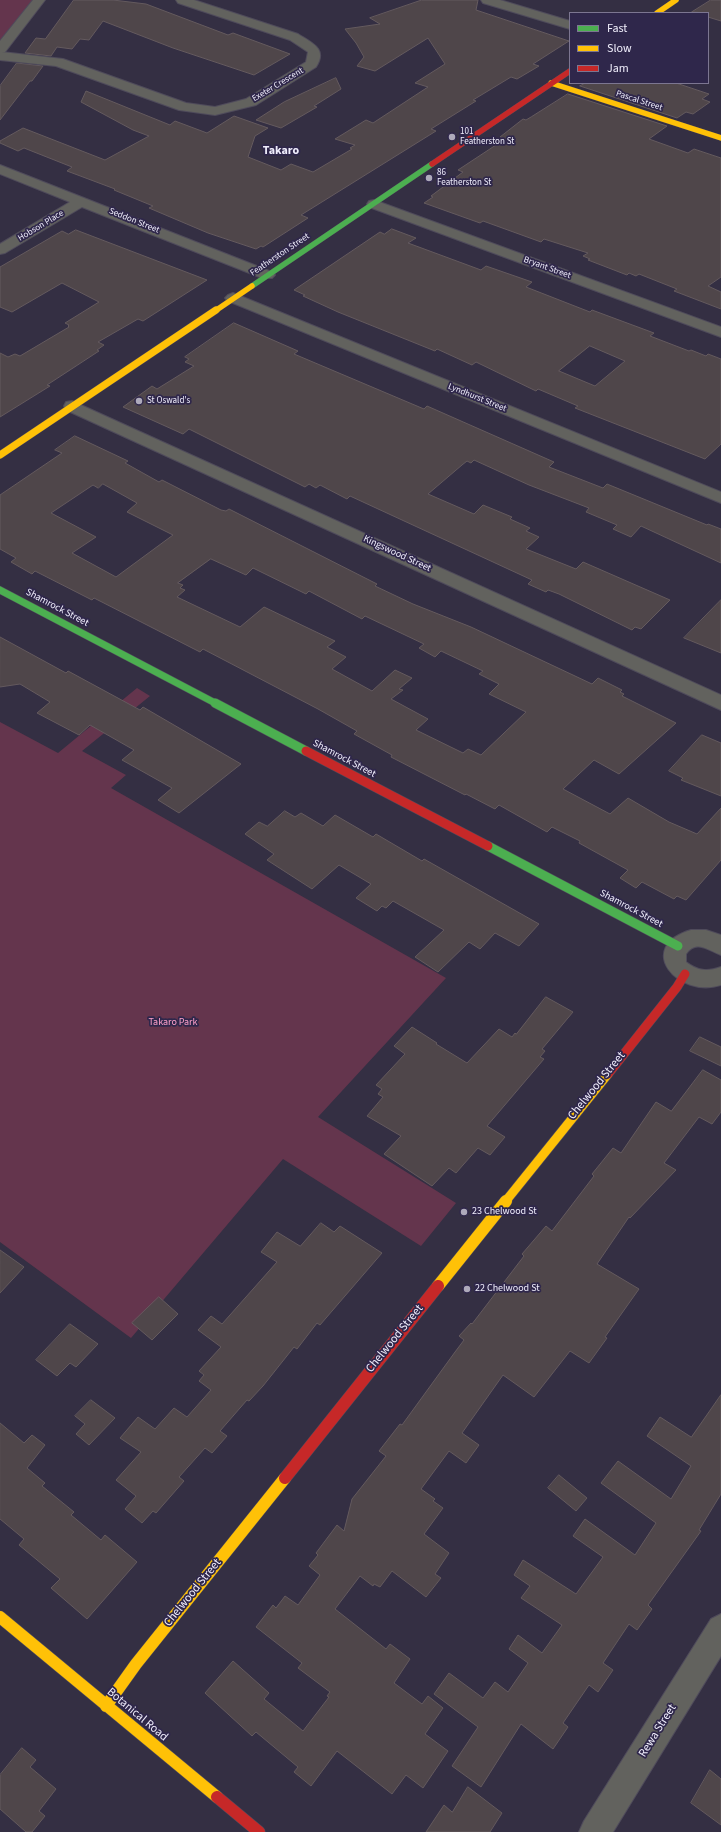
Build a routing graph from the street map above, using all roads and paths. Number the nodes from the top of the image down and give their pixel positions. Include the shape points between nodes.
1 (38, 0) edge
2 (182, 0) edge
3 (487, 0) edge
4 (676, 0) edge
5 (658, 12) edge
6 (569, 25) edge
7 (0, 48) edge
8 (0, 56) edge
9 (569, 72) edge
10 (551, 83) junction
11 (721, 138) edge
12 (0, 168) edge
13 (82, 201) junction
14 (374, 204) junction
15 (0, 250) edge
16 (268, 275) junction
17 (234, 298) junction
18 (721, 332) edge
19 (72, 406) junction
20 (0, 455) edge
21 (721, 498) edge
22 (0, 590) edge
23 (721, 703) edge
24 (719, 941) edge
25 (678, 946) junction
26 (685, 974) junction
27 (721, 976) edge
28 (0, 1617) edge
29 (721, 1629) edge
30 (106, 1706) junction
31 (259, 1832) edge
32 (595, 1832) edge

1 - 7 street
2 - 8 street, Exeter Crescent via 294,37 309,46 314,52 314,58 302,72 251,102 215,111 184,107 58,62
3 - 6 street
4 - 5 street
9 - 10 street, Featherston Street
10 - 11 street, Pascal Street
10 - 14 street, Featherston Street
12 - 13 street, Seddon Street
13 - 15 street, Hobson Place
13 - 16 street, Seddon Street
14 - 16 street, Featherston Street
14 - 18 street, Bryant Street
16 - 17 street, Featherston Street
17 - 19 street, Featherston Street
17 - 21 street, Lyndhurst Street
19 - 20 street, Featherston Street
19 - 23 street, Kingswood Street
22 - 25 street, Shamrock Street
24 - 25 street via 693,938
25 - 26 street via 674,958 677,966
26 - 27 street via 707,981
26 - 30 street, Chelwood Street via 136,1664
28 - 30 street, Botanical Road
29 - 32 street, Rewa Street
30 - 31 street, Botanical Road

